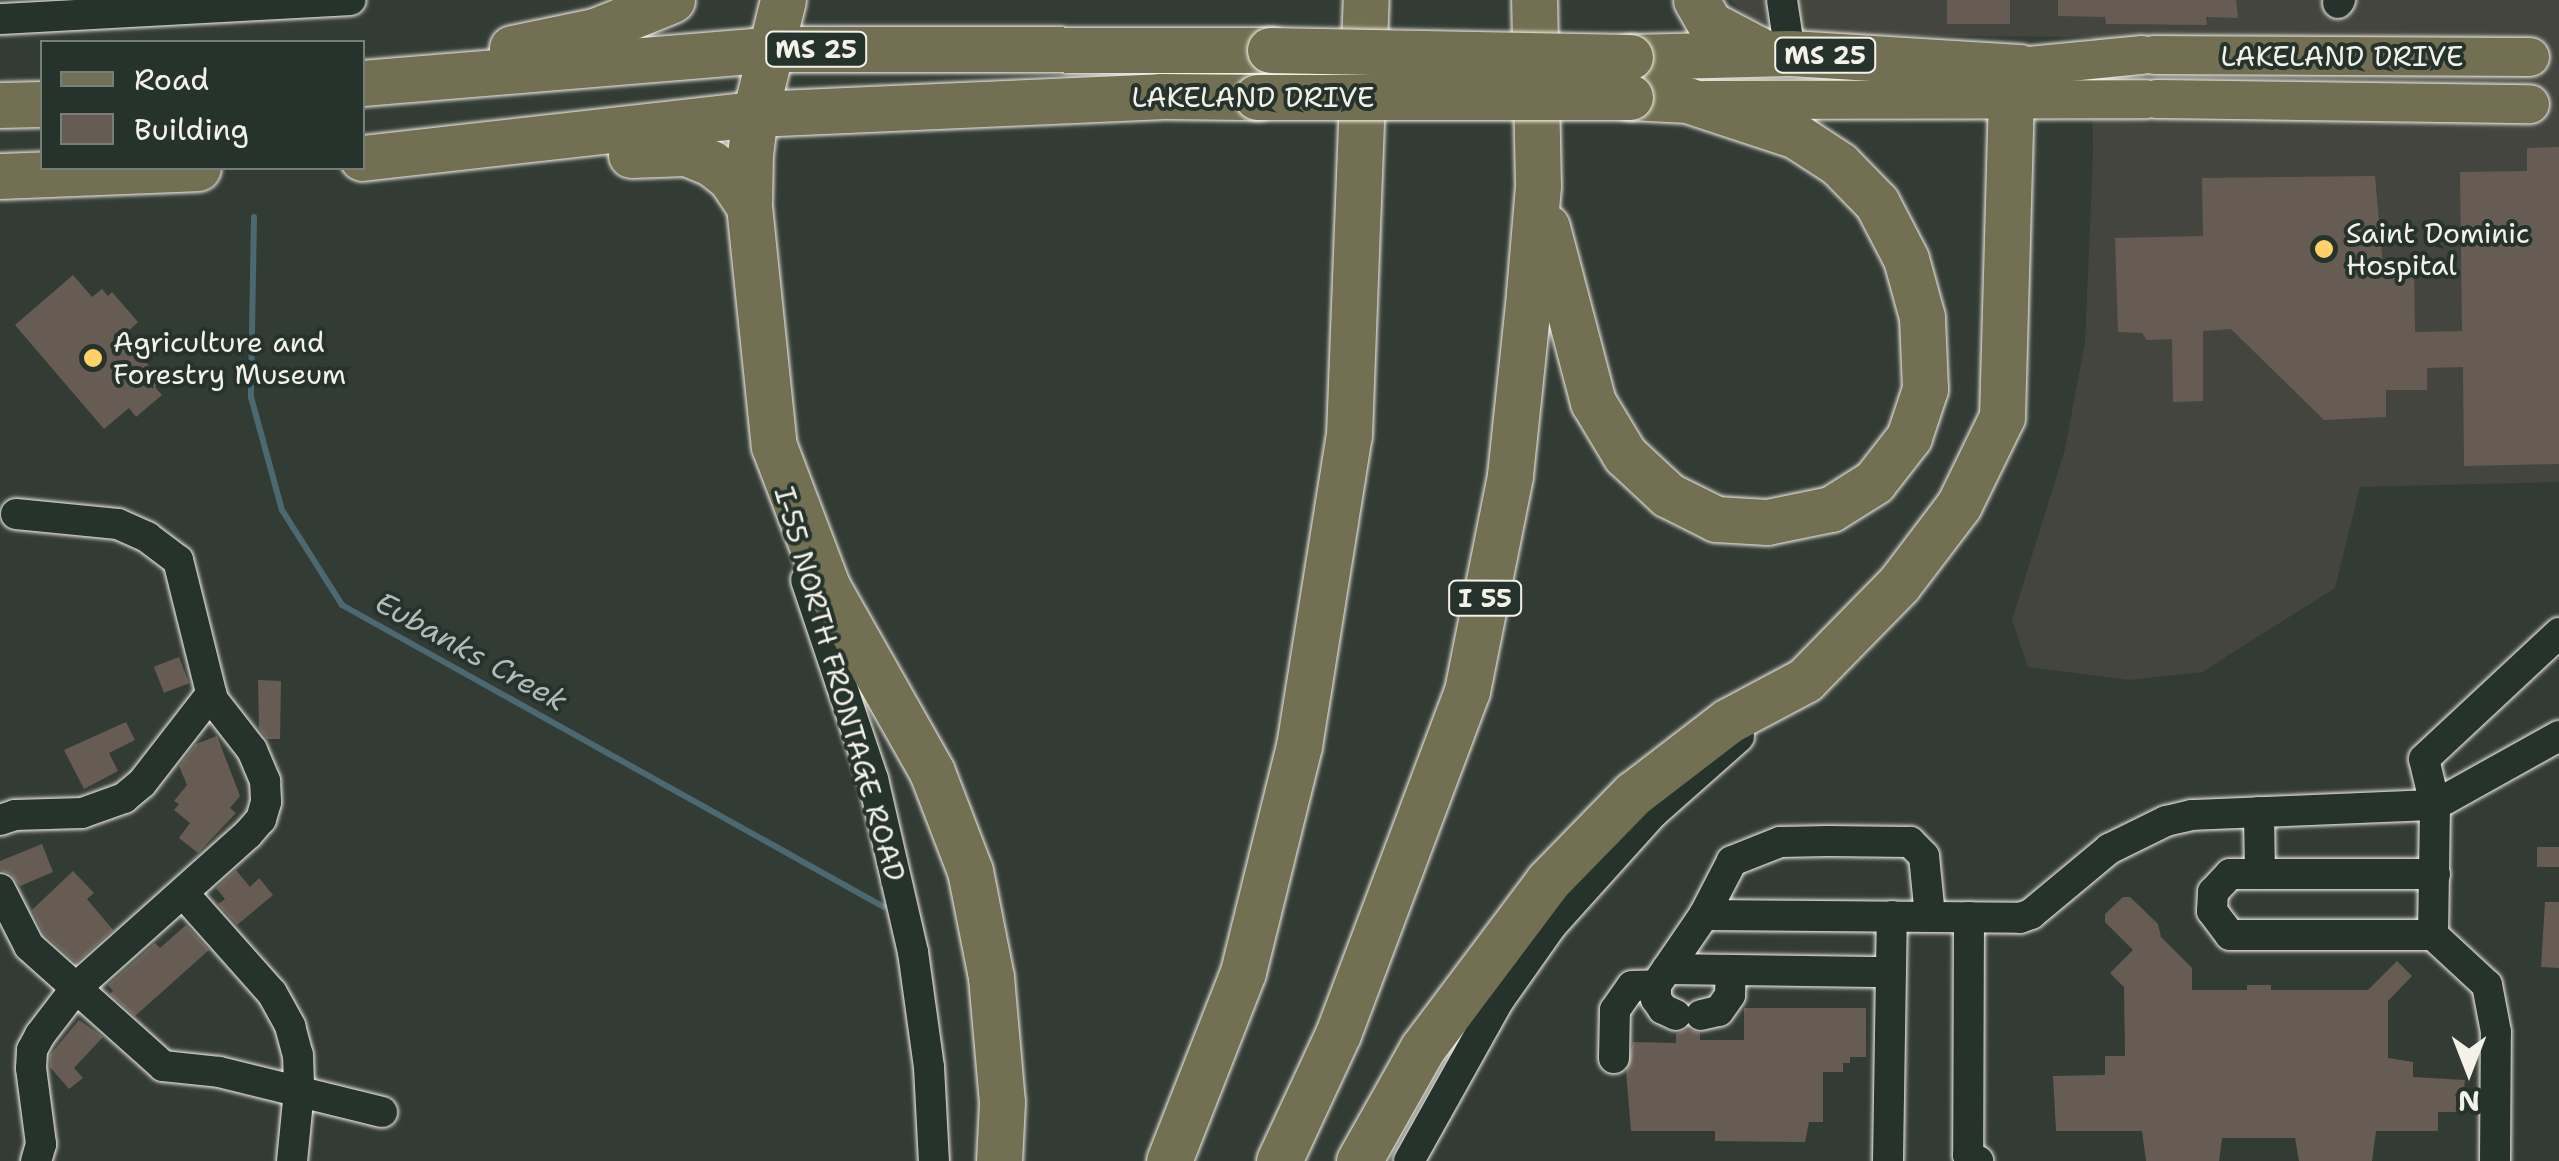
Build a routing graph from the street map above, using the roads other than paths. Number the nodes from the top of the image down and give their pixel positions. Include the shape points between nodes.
1 (350, 0) edge
2 (672, 0) edge
3 (783, 0) edge
4 (1366, 0) edge
5 (1534, 0) edge
6 (1696, 0) edge
7 (1782, 0) edge
8 (0, 19) edge
9 (772, 49) junction
10 (1780, 54) junction
11 (2544, 58) edge
12 (1630, 77) junction
13 (365, 82) edge
14 (2015, 82) junction
15 (365, 83) edge
16 (1688, 100) junction
17 (40, 104) edge
18 (2544, 104) edge
19 (0, 106) edge
20 (755, 114) junction
21 (383, 157) edge
22 (148, 170) edge
23 (0, 176) edge
24 (1538, 186) junction
25 (749, 206) junction
26 (774, 446) junction
27 (16, 514) dead end
28 (2559, 633) edge
29 (1805, 680) junction
30 (211, 694) junction
31 (2559, 736) edge
32 (2436, 806) junction
33 (2259, 812) junction
34 (0, 820) edge
35 (2260, 874) junction
36 (2435, 874) junction
37 (0, 889) edge
38 (184, 894) junction
39 (1704, 915) junction
40 (1892, 916) junction
41 (1930, 916) junction
42 (1968, 917) junction
43 (2433, 935) junction
44 (1731, 970) junction
45 (1891, 972) junction
46 (1661, 977) junction
47 (76, 988) junction
48 (1614, 1058) dead end
49 (299, 1091) junction
50 (382, 1112) dead end
51 (1973, 1158) edge
52 (36, 1161) edge
53 (292, 1161) edge
54 (934, 1161) edge
55 (999, 1161) edge
56 (1170, 1161) edge
57 (1278, 1161) edge
58 (1358, 1161) edge
59 (1408, 1161) edge
60 (1888, 1161) edge
61 (2494, 1161) edge

1 - 8 street
2 - 13 highway via 595,30
3 - 9 highway
4 - 56 highway via 1349,435 1299,746 1243,972
5 - 24 highway, I 55
6 - 10 highway via 1710,24
7 - 10 street
9 - 12 highway, LAKELAND DRIVE / MS 25, bridge via 1270,50
9 - 15 highway, LAKELAND DRIVE / MS 25
9 - 20 highway
10 - 12 highway, LAKELAND DRIVE / MS 25
10 - 14 highway, LAKELAND DRIVE / MS 25
11 - 14 main road, LAKELAND DRIVE via 2148,55
12 - 16 highway, LAKELAND DRIVE / MS 25
12 - 20 highway, LAKELAND DRIVE / MS 25, bridge
14 - 16 main road, LAKELAND DRIVE
14 - 18 main road, LAKELAND DRIVE via 2151,99
14 - 29 highway via 2002,418 1930,548
16 - 24 highway via 1796,136 1839,164 1877,203 1906,258 1922,317 1925,389 1909,437 1886,467 1831,509 1767,522 1716,520 1668,495 1625,455 1593,402
17 - 19 highway
20 - 21 highway, LAKELAND DRIVE / MS 25
20 - 25 highway
21 - 25 highway via 686,153 730,178
22 - 23 highway
24 - 57 highway, I 55 via 1510,475 1467,691 1338,1034
25 - 26 highway
26 - 54 street, I-55 NORTH FRONTAGE ROAD via 800,563 873,778 909,932 929,1067
26 - 55 highway via 828,588 932,772 970,871 991,977 1002,1102
27 - 30 street via 118,524 178,560
28 - 32 street via 2424,759
29 - 58 highway via 1728,721 1633,794 1548,882 1422,1049
29 - 59 street via 1652,813 1552,925 1499,1000
30 - 34 street via 124,798 82,814
30 - 38 street via 252,750 266,802 248,834
31 - 32 street
32 - 33 street
32 - 36 street
33 - 35 street
33 - 42 street via 2166,821 2109,849 2031,914
35 - 36 street
35 - 43 street via 2230,874 2212,892 2212,911 2230,935
36 - 43 street
37 - 47 street via 29,946
38 - 47 street
38 - 49 street via 272,993 298,1055
39 - 40 street
39 - 41 street via 1732,861 1780,842 1845,841 1910,842 1924,856
39 - 46 street
40 - 41 street
40 - 45 street
41 - 42 street
42 - 51 street
43 - 61 street via 2486,985 2496,1032
44 - 45 street
44 - 46 street
44 - 46 street via 1730,995 1719,1011 1688,1015 1656,999
45 - 60 street
46 - 48 street via 1632,986 1615,1010
47 - 49 street via 163,1066
47 - 52 street via 32,1050 41,1144
49 - 50 street
49 - 53 street

